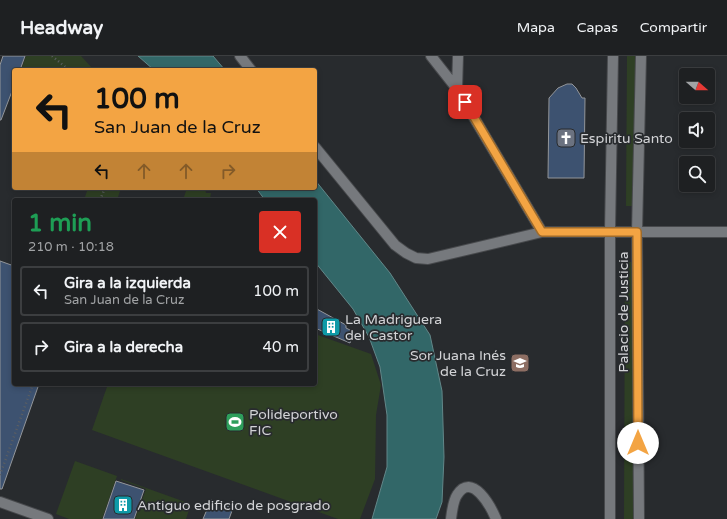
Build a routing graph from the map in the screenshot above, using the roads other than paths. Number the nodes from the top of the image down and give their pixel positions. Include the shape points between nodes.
1 (240, 56) edge
2 (431, 56) edge
3 (458, 56) edge
4 (613, 56) edge
5 (642, 56) edge
6 (249, 68) edge
7 (457, 88) junction
8 (317, 149) edge
9 (610, 231) junction
10 (542, 232) junction
11 (637, 232) junction
12 (727, 232) edge
13 (0, 502) edge
14 (48, 519) edge
15 (451, 519) edge
16 (496, 519) edge
17 (610, 519) edge
18 (639, 519) edge

1 - 6 street
2 - 7 street
3 - 7 street
4 - 9 street, Palacio de Justicia
5 - 11 street, Palacio de Justicia
7 - 10 street
8 - 10 street via 395,245 416,258 446,256
9 - 10 street
9 - 11 street
9 - 17 street, Palacio de Justicia
11 - 12 street
11 - 18 street, Palacio de Justicia
13 - 14 street
15 - 16 street via 456,496 460,490 467,488 474,488 482,495

